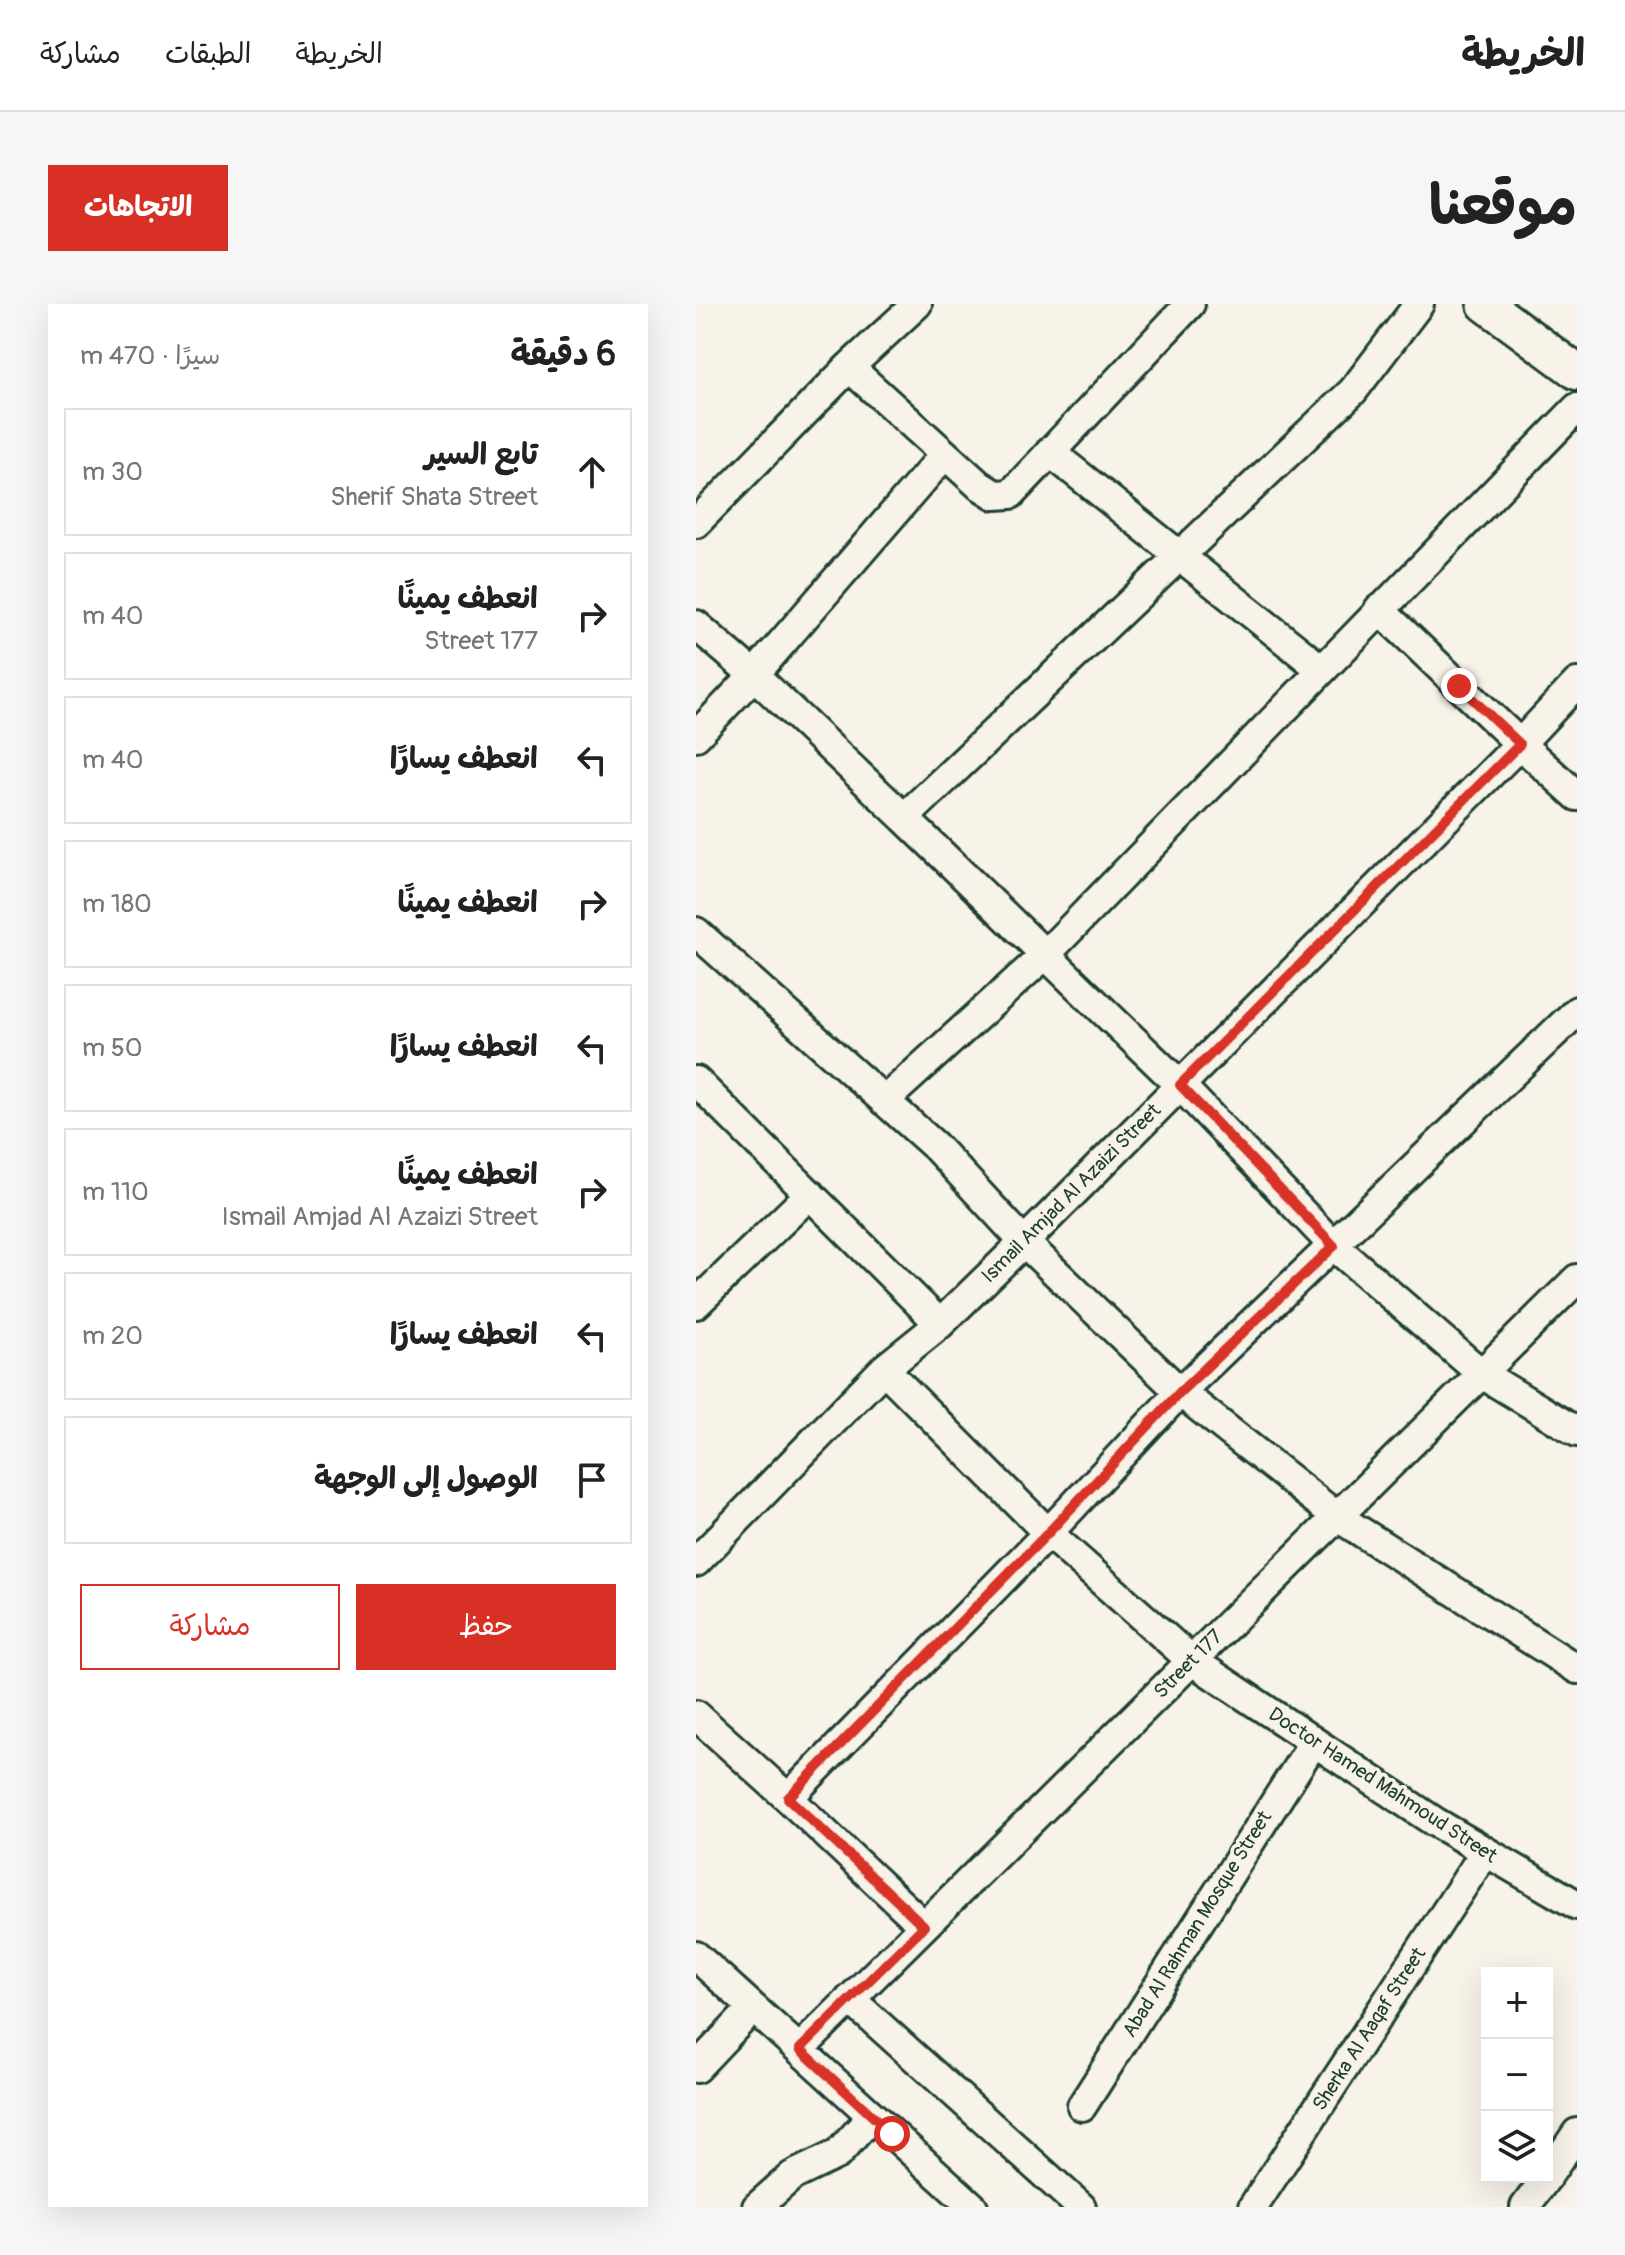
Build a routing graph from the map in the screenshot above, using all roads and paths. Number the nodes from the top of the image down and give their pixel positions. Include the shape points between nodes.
1 (917, 304) edge
2 (1190, 304) edge
3 (1419, 304) edge
4 (1485, 304) edge
5 (849, 367) junction
6 (1577, 372) edge
7 (1577, 408) edge
8 (1050, 452) junction
9 (945, 454) junction
10 (696, 523) edge
11 (1179, 558) junction
12 (1379, 609) junction
13 (696, 625) edge
14 (1321, 669) junction
15 (754, 675) junction
16 (1577, 683) edge
17 (696, 736) edge
18 (1520, 744) junction
19 (1577, 796) edge
20 (904, 818) junction
21 (696, 932) edge
22 (1046, 954) junction
23 (1577, 1011) edge
24 (696, 1081) edge
25 (1180, 1085) junction
26 (884, 1101) junction
27 (810, 1194) junction
28 (1024, 1242) junction
29 (1334, 1246) junction
30 (1577, 1279) edge
31 (696, 1304) edge
32 (940, 1324) junction
33 (884, 1369) junction
34 (1482, 1374) junction
35 (1180, 1392) junction
36 (1577, 1432) edge
37 (1336, 1516) junction
38 (1048, 1533) junction
39 (696, 1562) edge
40 (1191, 1660) junction
41 (1577, 1669) edge
42 (696, 1715) edge
43 (1313, 1743) junction
44 (788, 1798) junction
45 (1485, 1852) junction
46 (1577, 1905) edge
47 (924, 1926) junction
48 (696, 1956) edge
49 (850, 1999) junction
50 (753, 2008) junction
51 (800, 2049) junction
52 (696, 2068) edge
53 (1082, 2106) dead end
54 (872, 2116) junction
55 (1577, 2133) edge
56 (1553, 2168) edge
57 (1544, 2183) edge
58 (1532, 2205) edge
59 (757, 2207) edge
60 (973, 2207) edge
61 (1081, 2207) edge
62 (1253, 2207) edge

1 - 5 street
2 - 8 street
3 - 11 street via 1353,391
4 - 6 street
5 - 9 street
5 - 10 street
7 - 12 street
8 - 9 street via 1011,494 995,495
8 - 11 street
9 - 15 street
11 - 14 street
11 - 20 street
12 - 14 street
12 - 18 street
13 - 15 street
14 - 22 street
15 - 17 street
15 - 20 street
16 - 18 street, Ismail Amjad Al Azaizi Street
18 - 19 street
18 - 25 street, Ismail Amjad Al Azaizi Street
20 - 22 street
21 - 26 street
22 - 25 street
22 - 26 street
23 - 29 street
24 - 27 street
25 - 28 street, Ismail Amjad Al Azaizi Street
25 - 29 street
26 - 28 street via 935,1146
27 - 31 street
27 - 32 street
28 - 32 street, Ismail Amjad Al Azaizi Street
28 - 35 street
29 - 34 street
29 - 35 street
30 - 34 street, Street 177
32 - 33 street, Ismail Amjad Al Azaizi Street
33 - 38 street, Doctor Hamed Mahmoud Street
33 - 39 street, Ismail Amjad Al Azaizi Street
34 - 36 street
34 - 37 street, Street 177
35 - 37 street
35 - 38 street
37 - 40 street, Street 177
37 - 41 street
38 - 40 street, Doctor Hamed Mahmoud Street
38 - 44 street
40 - 43 street, Doctor Hamed Mahmoud Street
40 - 47 street, Street 177
42 - 44 street
43 - 45 street, Doctor Hamed Mahmoud Street
43 - 53 street, Abad Al Rahman Mosque Street
44 - 47 street
45 - 46 street, Doctor Hamed Mahmoud Street
45 - 62 street, Sherka Al Aaqaf Street
47 - 49 street, Street 177
48 - 50 street
49 - 51 street, Street 177
49 - 61 street
50 - 51 street
50 - 52 street
51 - 54 street
54 - 59 street via 838,2154 792,2176
54 - 60 street
55 - 56 street
57 - 58 street

